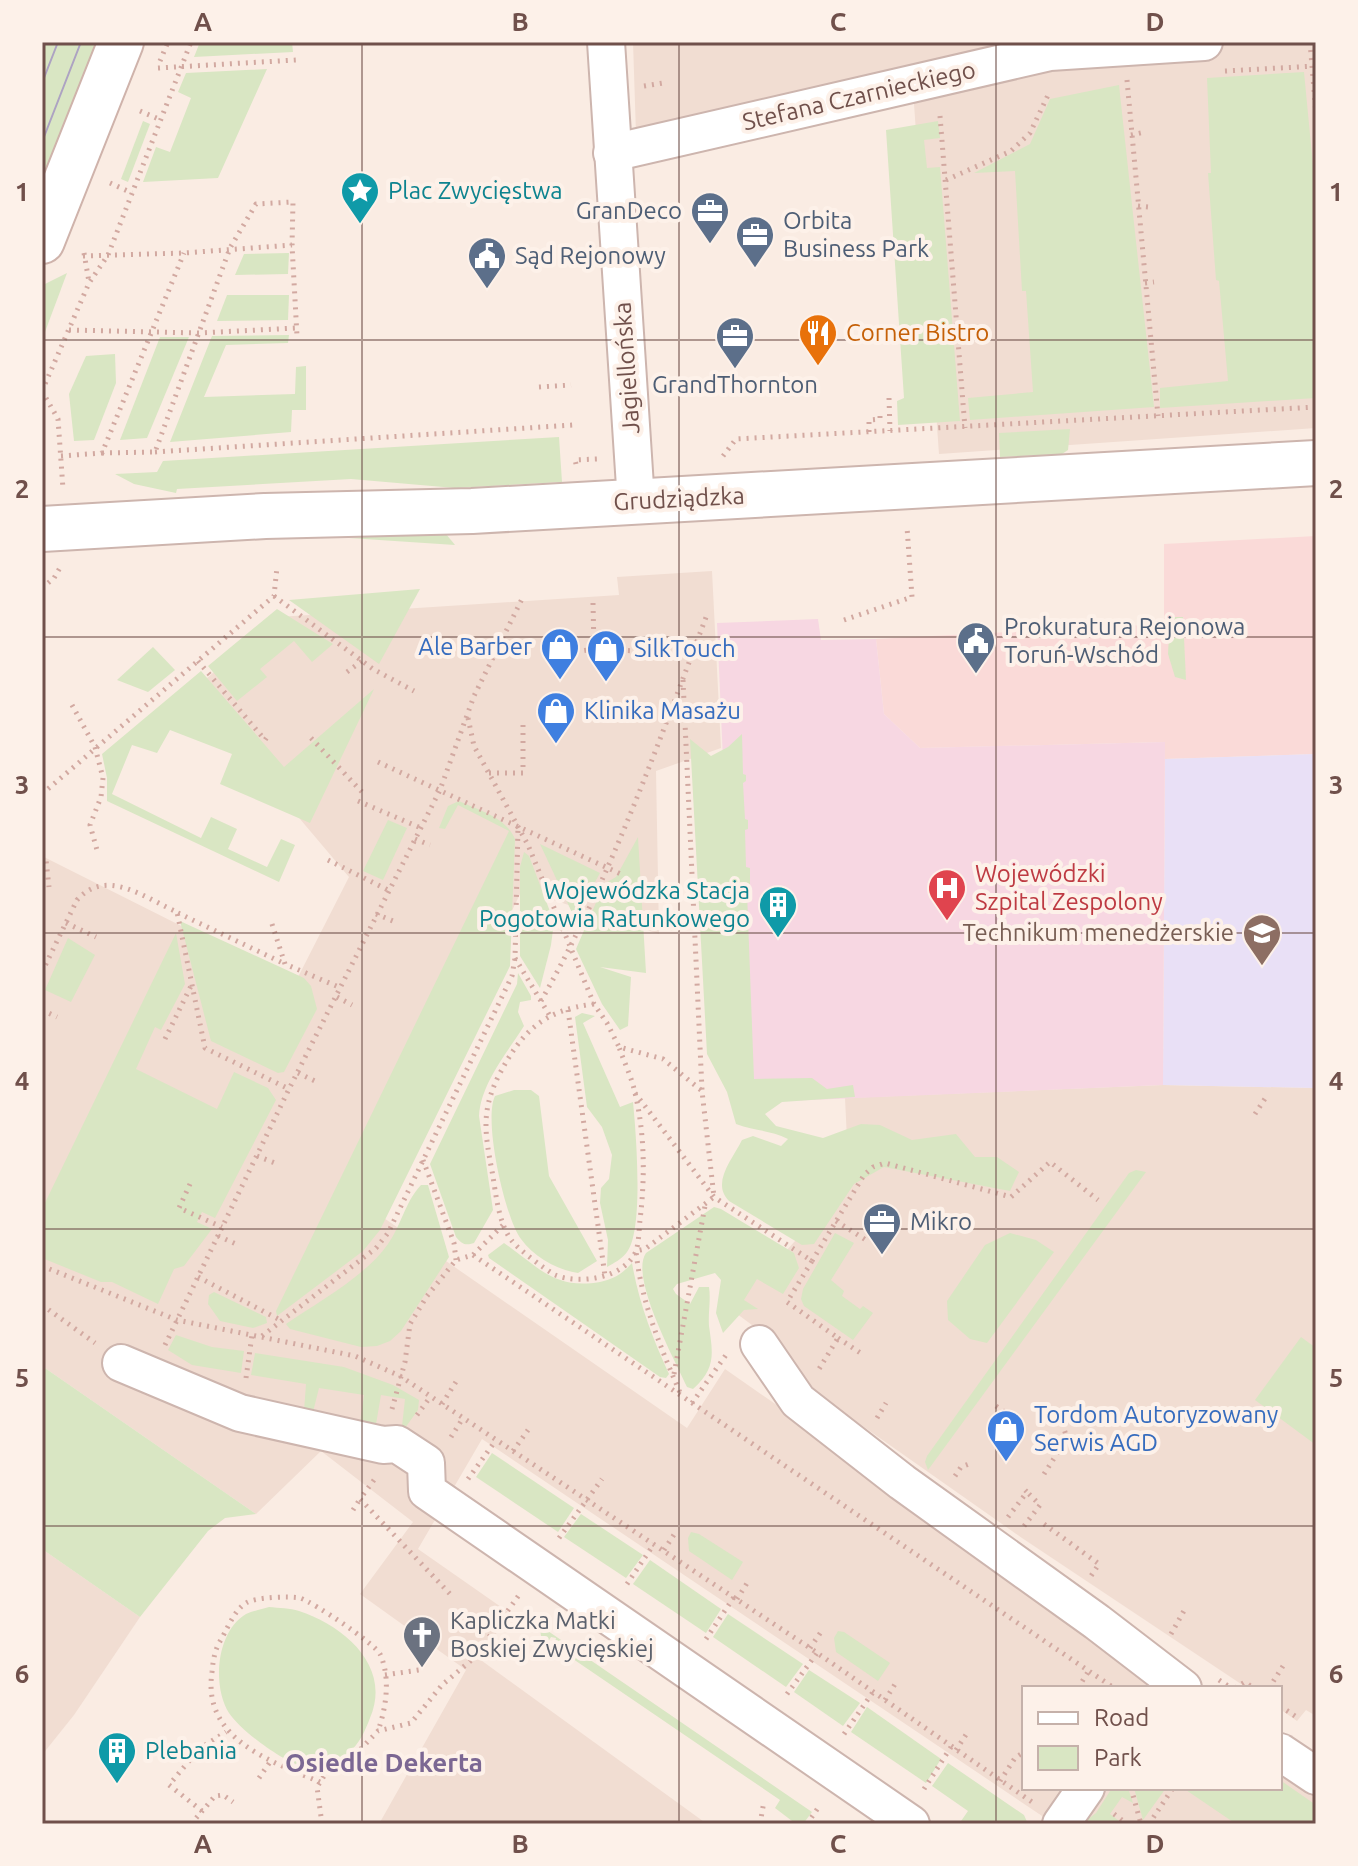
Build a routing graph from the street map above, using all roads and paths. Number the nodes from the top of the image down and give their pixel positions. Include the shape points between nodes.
1 (121, 42) edge
2 (191, 42) edge
3 (606, 42) edge
4 (1310, 42) edge
5 (1050, 47) edge
6 (1212, 57) edge
7 (296, 60) dead end
8 (1314, 66) edge
9 (182, 67) junction
10 (158, 68) dead end
11 (663, 83) dead end
12 (636, 87) dead end
13 (1064, 90) dead end
14 (1049, 93) junction
15 (1033, 96) dead end
16 (1128, 96) dead end
17 (140, 111) dead end
18 (1316, 114) edge
19 (161, 120) junction
20 (925, 120) dead end
21 (1145, 132) dead end
22 (1131, 135) junction
23 (612, 153) junction
24 (946, 180) junction
25 (110, 183) dead end
26 (132, 193) junction
27 (1138, 206) junction
28 (1149, 207) dead end
29 (956, 217) dead end
30 (948, 219) junction
31 (42, 241) edge
32 (292, 245) junction
33 (230, 248) junction
34 (184, 253) junction
35 (108, 255) junction
36 (83, 256) dead end
37 (1154, 282) dead end
38 (1145, 283) junction
39 (297, 328) junction
40 (69, 330) junction
41 (152, 331) junction
42 (199, 333) junction
43 (297, 336) dead end
44 (571, 385) dead end
45 (539, 387) dead end
46 (42, 391) edge
47 (889, 398) dead end
48 (1316, 407) edge
49 (880, 410) dead end
50 (1158, 416) junction
51 (573, 425) dead end
52 (965, 428) junction
53 (890, 431) junction
54 (869, 432) junction
55 (155, 452) junction
56 (102, 453) junction
57 (61, 456) dead end
58 (711, 456) dead end
59 (633, 457) junction
60 (1316, 463) edge
61 (636, 502) junction
62 (581, 505) junction
63 (907, 526) dead end
64 (42, 529) edge
65 (277, 567) dead end
66 (274, 596) junction
67 (522, 599) dead end
68 (593, 603) dead end
69 (708, 612) dead end
70 (844, 620) dead end
71 (614, 650) junction
72 (594, 652) junction
73 (569, 653) junction
74 (636, 658) dead end
75 (613, 659) dead end
76 (198, 661) junction
77 (362, 661) junction
78 (569, 661) dead end
79 (553, 662) dead end
80 (347, 672) dead end
81 (683, 677) junction
82 (414, 691) dead end
83 (72, 705) dead end
84 (467, 715) junction
85 (523, 723) dead end
86 (267, 737) dead end
87 (311, 738) dead end
88 (95, 747) junction
89 (378, 762) dead end
90 (489, 773) junction
91 (440, 790) junction
92 (362, 792) dead end
93 (42, 794) edge
94 (358, 801) dead end
95 (518, 825) junction
96 (421, 828) junction
97 (415, 839) junction
98 (430, 845) dead end
99 (97, 850) dead end
100 (42, 855) edge
101 (328, 860) dead end
102 (607, 870) junction
103 (623, 875) dead end
104 (49, 887) dead end
105 (388, 890) junction
106 (177, 912) junction
107 (376, 914) junction
108 (393, 921) dead end
109 (66, 923) junction
110 (272, 924) dead end
111 (96, 937) dead end
112 (571, 948) junction
113 (515, 958) junction
114 (285, 964) junction
115 (42, 972) edge
116 (191, 984) junction
117 (341, 988) junction
118 (337, 997) junction
119 (541, 1001) junction
120 (594, 1004) junction
121 (352, 1005) dead end
122 (42, 1010) edge
123 (568, 1010) junction
124 (550, 1016) junction
125 (57, 1017) dead end
126 (165, 1039) dead end
127 (619, 1047) junction
128 (298, 1073) junction
129 (315, 1081) dead end
130 (289, 1089) junction
131 (702, 1091) junction
132 (635, 1093) junction
133 (1266, 1097) dead end
134 (1255, 1114) dead end
135 (257, 1156) junction
136 (423, 1160) junction
137 (275, 1163) dead end
138 (190, 1184) dead end
139 (714, 1197) junction
140 (1098, 1200) dead end
141 (705, 1205) junction
142 (836, 1221) junction
143 (504, 1224) junction
144 (222, 1227) junction
145 (218, 1236) junction
146 (869, 1242) dead end
147 (236, 1244) dead end
148 (636, 1251) junction
149 (473, 1255) junction
150 (456, 1260) junction
151 (812, 1261) junction
152 (42, 1266) edge
153 (605, 1276) junction
154 (198, 1277) junction
155 (42, 1305) edge
156 (177, 1320) junction
157 (282, 1321) junction
158 (261, 1337) junction
159 (838, 1338) junction
160 (759, 1344) dead end
161 (862, 1354) dead end
162 (136, 1368) junction
163 (819, 1370) dead end
164 (400, 1376) junction
165 (459, 1377) dead end
166 (673, 1377) junction
167 (681, 1395) junction
168 (442, 1404) junction
169 (996, 1406) dead end
170 (1064, 1420) dead end
171 (1024, 1426) dead end
172 (528, 1430) dead end
173 (496, 1440) junction
174 (383, 1445) junction
175 (513, 1451) junction
176 (1044, 1474) dead end
177 (602, 1479) dead end
178 (360, 1499) dead end
179 (587, 1499) junction
180 (448, 1506) junction
181 (353, 1510) dead end
182 (1044, 1524) dead end
183 (999, 1528) dead end
184 (677, 1530) dead end
185 (1020, 1532) dead end
186 (654, 1544) junction
187 (664, 1550) junction
188 (538, 1567) junction
189 (1091, 1577) dead end
190 (749, 1580) dead end
191 (736, 1598) junction
192 (1185, 1609) dead end
193 (607, 1615) junction
194 (823, 1629) dead end
195 (493, 1631) dead end
196 (810, 1648) junction
197 (817, 1653) junction
198 (1283, 1666) dead end
199 (685, 1669) junction
200 (419, 1670) dead end
201 (1088, 1672) junction
202 (1166, 1674) edge
203 (385, 1675) junction
204 (897, 1681) dead end
205 (1079, 1686) edge
206 (1111, 1686) edge
207 (1270, 1686) edge
208 (873, 1692) junction
209 (885, 1700) junction
210 (765, 1724) junction
211 (969, 1730) dead end
212 (378, 1731) junction
213 (226, 1732) junction
214 (954, 1749) junction
215 (1022, 1753) edge
216 (1282, 1753) edge
217 (1015, 1758) junction
218 (1022, 1760) edge
219 (270, 1762) junction
220 (823, 1764) junction
221 (1316, 1776) edge
222 (259, 1778) dead end
223 (1000, 1781) junction
224 (320, 1782) junction
225 (1083, 1790) edge
226 (1132, 1790) edge
227 (1172, 1790) edge
228 (764, 1801) dead end
229 (233, 1802) dead end
230 (202, 1811) junction
231 (1049, 1814) edge
232 (1114, 1814) dead end
233 (908, 1822) edge
234 (191, 1824) edge
235 (322, 1824) edge
236 (760, 1824) edge
237 (1127, 1824) edge
238 (1141, 1824) edge
239 (1149, 1824) edge

1 - 31 street
2 - 9 path
3 - 23 street, Jagiellońska
4 - 8 path
5 - 6 street, Stefana Czarnieckiego
5 - 23 street, Stefana Czarnieckiego
6 - 8 path
7 - 9 path
8 - 18 path
9 - 10 path
9 - 19 path
11 - 12 path
13 - 14 path
14 - 15 path
14 - 24 path via 1030,133 1011,151
16 - 22 path
17 - 19 path
19 - 26 path
20 - 24 path via 940,116
21 - 22 path
22 - 27 path
23 - 59 street, Jagiellońska
24 - 30 path
25 - 26 path
26 - 35 path
27 - 28 path
27 - 38 path
29 - 30 path
30 - 52 path
32 - 33 path
32 - 33 path via 293,202 256,204
32 - 39 path
33 - 34 path
33 - 42 path
34 - 35 path
34 - 41 path
35 - 36 path
35 - 40 path
37 - 38 path
38 - 50 path via 1154,332
39 - 42 path
39 - 43 path
40 - 41 path
40 - 46 path
41 - 42 path
41 - 56 path
42 - 55 path
44 - 45 path
47 - 53 path
48 - 50 path
49 - 54 path via 880,419 869,420
50 - 52 path
51 - 55 path
52 - 53 path
53 - 54 path
54 - 58 path via 736,439 724,456
55 - 56 path
56 - 57 path
59 - 61 street, Jagiellońska
59 - 62 path via 575,460
60 - 61 street, Grudziądzka
61 - 62 street, Grudziądzka
62 - 64 street, Grudziądzka
63 - 70 path via 912,597
65 - 66 path
66 - 76 path
66 - 77 path
67 - 84 path
68 - 72 path
69 - 81 path
71 - 72 path
71 - 74 path via 636,651
71 - 75 path
72 - 73 path
73 - 78 path
73 - 79 path via 551,656
76 - 86 path
76 - 88 path
77 - 80 path
77 - 82 path
81 - 102 path
81 - 131 path
83 - 88 path
84 - 90 path via 474,746
84 - 91 path
85 - 90 path via 523,773
87 - 92 path
88 - 93 path
88 - 99 path via 103,778 90,825
89 - 91 path
90 - 95 path
91 - 95 path
91 - 96 path
94 - 96 path
95 - 102 path
95 - 112 path
95 - 113 path
96 - 97 path
97 - 98 path
97 - 105 path
100 - 104 path
101 - 105 path
102 - 103 path
102 - 112 path
105 - 107 path
106 - 109 path via 122,887 97,885 77,900
106 - 114 path
106 - 116 path
107 - 108 path
107 - 117 path
109 - 111 path
109 - 115 path
110 - 114 path
112 - 119 path
112 - 120 path
113 - 119 path
113 - 136 path via 512,976
114 - 117 path
116 - 126 path
116 - 130 path via 205,1048
117 - 118 path
118 - 121 path
118 - 128 path
119 - 124 path
120 - 123 path
120 - 127 path
122 - 125 path
123 - 124 path
123 - 153 path
124 - 143 path via 529,1028 488,1098 485,1129
127 - 131 path via 663,1059
127 - 132 path
128 - 129 path
128 - 130 path
130 - 135 path
131 - 139 path
132 - 139 path
132 - 148 path via 644,1192
133 - 134 path
135 - 137 path
135 - 144 path
136 - 150 path
136 - 157 path via 376,1248
138 - 144 path via 179,1208
139 - 141 path
139 - 151 path
140 - 142 path via 1050,1162 1011,1197 885,1163 864,1175
141 - 148 path
141 - 166 path
142 - 146 path
142 - 151 path
143 - 149 path
143 - 153 path via 512,1241 554,1274 575,1280
144 - 145 path
145 - 147 path
145 - 154 path
148 - 153 path
148 - 166 path via 651,1321
149 - 150 path
149 - 167 path
150 - 164 path via 410,1324
151 - 159 path via 787,1302
152 - 156 path
154 - 156 path
154 - 157 path
155 - 162 path
156 - 158 path
156 - 162 path
157 - 158 path
158 - 164 path via 355,1356
159 - 161 path
159 - 163 path
160 - 202 street via 798,1401
162 - 174 street via 240,1413
164 - 168 path
164 - 174 path
165 - 168 path
166 - 167 path
167 - 201 path
168 - 173 path
169 - 171 path
170 - 176 path via 1067,1438
172 - 175 path
173 - 175 path
173 - 180 path
174 - 180 street via 397,1444 426,1463 427,1491
175 - 179 path
177 - 179 path
178 - 181 path
179 - 186 path
179 - 188 path
180 - 188 street
182 - 189 path via 1100,1562
183 - 185 path via 1025,1490 1040,1505
184 - 187 path
186 - 187 path
186 - 193 path
187 - 191 path
188 - 193 street
190 - 191 path
191 - 196 path
191 - 199 path
192 - 202 path
193 - 199 street
194 - 196 path
195 - 212 path via 411,1723
196 - 197 path
197 - 208 path
197 - 210 path
198 - 207 path
199 - 210 street
200 - 203 path
201 - 205 path
201 - 206 path
203 - 212 path via 386,1708
203 - 213 path via 379,1652 301,1598 246,1603 214,1653 209,1694
204 - 209 path
208 - 209 path
208 - 220 path
209 - 214 path
210 - 220 street
211 - 214 path
212 - 224 path
213 - 219 path
213 - 230 path via 199,1749 169,1785
214 - 223 path
214 - 233 path
215 - 217 path
216 - 221 street
217 - 218 path
217 - 223 path
219 - 222 path
219 - 224 path
220 - 233 street
223 - 231 path
224 - 235 path
225 - 231 street
226 - 238 path
227 - 239 path
228 - 236 path
229 - 230 path via 215,1796
230 - 234 path
232 - 237 path

